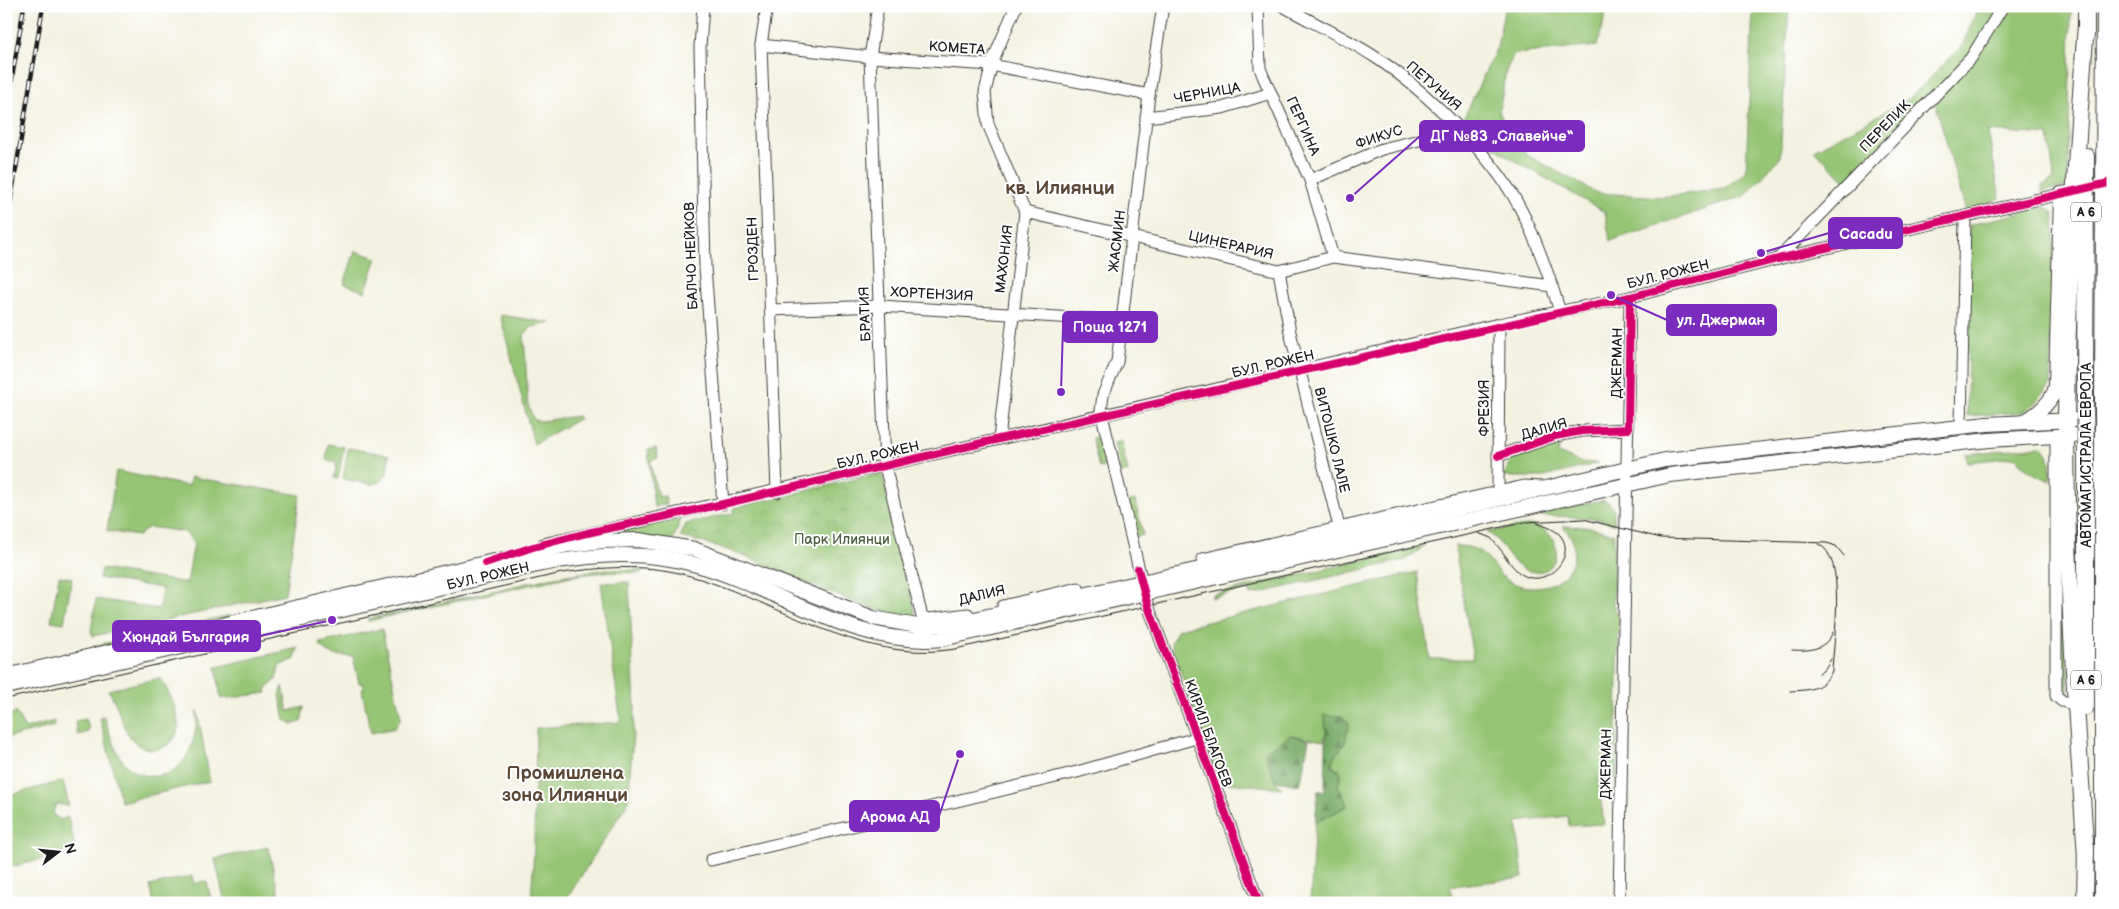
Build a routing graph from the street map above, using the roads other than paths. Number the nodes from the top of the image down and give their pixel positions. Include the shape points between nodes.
1 (703, 6) edge
2 (767, 6) edge
3 (878, 6) edge
4 (1016, 6) edge
5 (1163, 6) edge
6 (1258, 6) edge
7 (1283, 6) edge
8 (2002, 6) edge
9 (2086, 6) edge
10 (2105, 6) edge
11 (2086, 25) junction
12 (2105, 26) junction
13 (761, 46) junction
14 (870, 57) junction
15 (991, 65) junction
16 (1271, 93) junction
17 (1149, 95) junction
18 (1146, 118) junction
19 (1461, 130) junction
20 (2113, 147) edge
21 (1310, 180) junction
22 (2065, 194) joint
23 (1024, 212) junction
24 (1965, 217) junction
25 (1132, 238) junction
26 (1332, 257) junction
27 (1778, 259) junction
28 (1279, 271) junction
29 (1552, 286) junction
30 (1630, 297) junction
31 (880, 306) junction
32 (770, 310) junction
33 (1560, 312) junction
34 (1012, 314) junction
35 (1122, 321) junction
36 (1499, 324) junction
37 (1299, 370) junction
38 (1102, 416) junction
39 (2025, 422) junction
40 (1961, 426) junction
41 (2065, 428) junction
42 (1628, 429) junction
43 (999, 438) junction
44 (1498, 456) junction
45 (885, 466) junction
46 (1627, 468) junction
47 (1627, 484) junction
48 (1553, 486) junction
49 (1498, 491) junction
50 (777, 492) junction
51 (723, 504) junction
52 (1339, 527) junction
53 (1235, 556) junction
54 (1202, 559) dead end
55 (485, 563) junction
56 (1078, 588) dead end
57 (1143, 588) junction
58 (1051, 598) junction
59 (922, 617) joint
60 (2113, 673) edge
61 (6, 676) edge
62 (6, 687) edge
63 (2069, 703) dead end
64 (1196, 738) junction
65 (2086, 856) junction
66 (2104, 856) junction
67 (711, 860) dead end
68 (1259, 903) edge
69 (1619, 903) edge
70 (2085, 903) edge
71 (2103, 903) edge

1 - 51 street, БАЛЧО НЕЙКОВ via 700,47 705,267
2 - 13 street, ГРОЗДЕН
3 - 14 street, БРАТИЯ
4 - 15 street, МАХОНИЯ
5 - 17 street, ЖАСМИН
6 - 16 street, ГЕРГИНА via 1260,68
7 - 19 street, ПЕТУНИЯ via 1375,57
8 - 27 street, ПЕРЕЛИК via 1971,58
9 - 11 highway, АВТОМАГИСТРАЛА ЕВРОПА / A 6
10 - 12 highway, АВТОМАГИСТРАЛА ЕВРОПА / A 6
11 - 41 highway via 2071,222
11 - 65 highway, АВТОМАГИСТРАЛА ЕВРОПА / A 6, bridge
12 - 20 highway
12 - 66 highway, АВТОМАГИСТРАЛА ЕВРОПА / A 6, bridge
13 - 14 street, КОМЕТА
13 - 32 street, ГРОЗДЕН
14 - 15 street, КОМЕТА
14 - 31 street, БРАТИЯ
15 - 17 street, КОМЕТА
15 - 23 street, МАХОНИЯ via 985,92 987,118
16 - 18 street, ЧЕРНИЦА via 1222,108
16 - 21 street, ГЕРГИНА
17 - 18 street, ЖАСМИН
18 - 25 street, ЖАСМИН
19 - 21 street, ФИКУС via 1382,149
19 - 29 street, ПЕТУНИЯ via 1518,205
21 - 26 street, ГЕРГИНА
22 - 24 street, БУЛ. РОЖЕН
22 - 39 main road via 2056,386 2051,398
23 - 25 street, ЦИНЕРАРИЯ
23 - 34 street, МАХОНИЯ
24 - 27 street, БУЛ. РОЖЕН
24 - 40 street
25 - 28 street, ЦИНЕРАРИЯ
25 - 35 street, ЖАСМИН
26 - 28 street, ЦИНЕРАРИЯ
26 - 29 street, ЦИНЕРАРИЯ
27 - 30 street, БУЛ. РОЖЕН
28 - 37 street, ВИТОШКО ЛАЛЕ
29 - 33 street, ПЕТУНИЯ
30 - 33 street, БУЛ. РОЖЕН
30 - 42 street, ДЖЕРМАН
31 - 32 street, ХОРТЕНЗИЯ
31 - 34 street, ХОРТЕНЗИЯ
31 - 45 street, БРАТИЯ
32 - 50 street, ГРОЗДЕН
33 - 36 street, БУЛ. РОЖЕН
34 - 35 street, ХОРТЕНЗИЯ
34 - 43 street, МАХОНИЯ
35 - 38 street, ЖАСМИН via 1117,362 1101,403
36 - 37 street, БУЛ. РОЖЕН
36 - 44 street, ФРЕЗИЯ
37 - 38 street, БУЛ. РОЖЕН
37 - 52 street, ВИТОШКО ЛАЛЕ
38 - 43 street, БУЛ. РОЖЕН
38 - 57 street, КИРИЛ БЛАГОЕВ
39 - 40 main road, БУЛ. РОЖЕН
39 - 41 main road, БУЛ. РОЖЕН
40 - 46 main road, БУЛ. РОЖЕН via 1690,456
41 - 47 main road, БУЛ. РОЖЕН via 1989,440 1693,471
41 - 63 street via 2056,696
41 - 65 highway via 2072,642
42 - 44 street, ДАЛИЯ via 1555,436
42 - 46 street, ДЖЕРМАН
43 - 45 street, БУЛ. РОЖЕН
44 - 49 street, ФРЕЗИЯ
45 - 50 street, БУЛ. РОЖЕН
45 - 59 street, БРАТИЯ
46 - 47 street, ДЖЕРМАН
46 - 48 main road, БУЛ. РОЖЕН
47 - 57 main road, БУЛ. РОЖЕН
47 - 69 street, ДЖЕРМАН
48 - 49 street via 1524,486
48 - 53 main road, БУЛ. РОЖЕН
49 - 52 street
50 - 51 street, БУЛ. РОЖЕН
51 - 55 street, БУЛ. РОЖЕН via 545,543
52 - 53 street
53 - 54 street
53 - 57 main road, БУЛ. РОЖЕН
55 - 58 main road, БУЛ. РОЖЕН via 596,541 661,543 716,556 858,614 923,627 959,623
55 - 61 main road, БУЛ. РОЖЕН
56 - 58 street, ДАЛИЯ
57 - 58 main road, БУЛ. РОЖЕН
57 - 62 main road, БУЛ. РОЖЕН via 954,637 909,640 855,628 696,565 641,555 609,554 542,564
57 - 64 street, КИРИЛ БЛАГОЕВ
58 - 59 street, ДАЛИЯ via 964,615
60 - 66 highway
64 - 67 street via 1077,772
64 - 68 street, КИРИЛ БЛАГОЕВ
65 - 70 highway, АВТОМАГИСТРАЛА ЕВРОПА / A 6
66 - 71 highway, АВТОМАГИСТРАЛА ЕВРОПА / A 6

